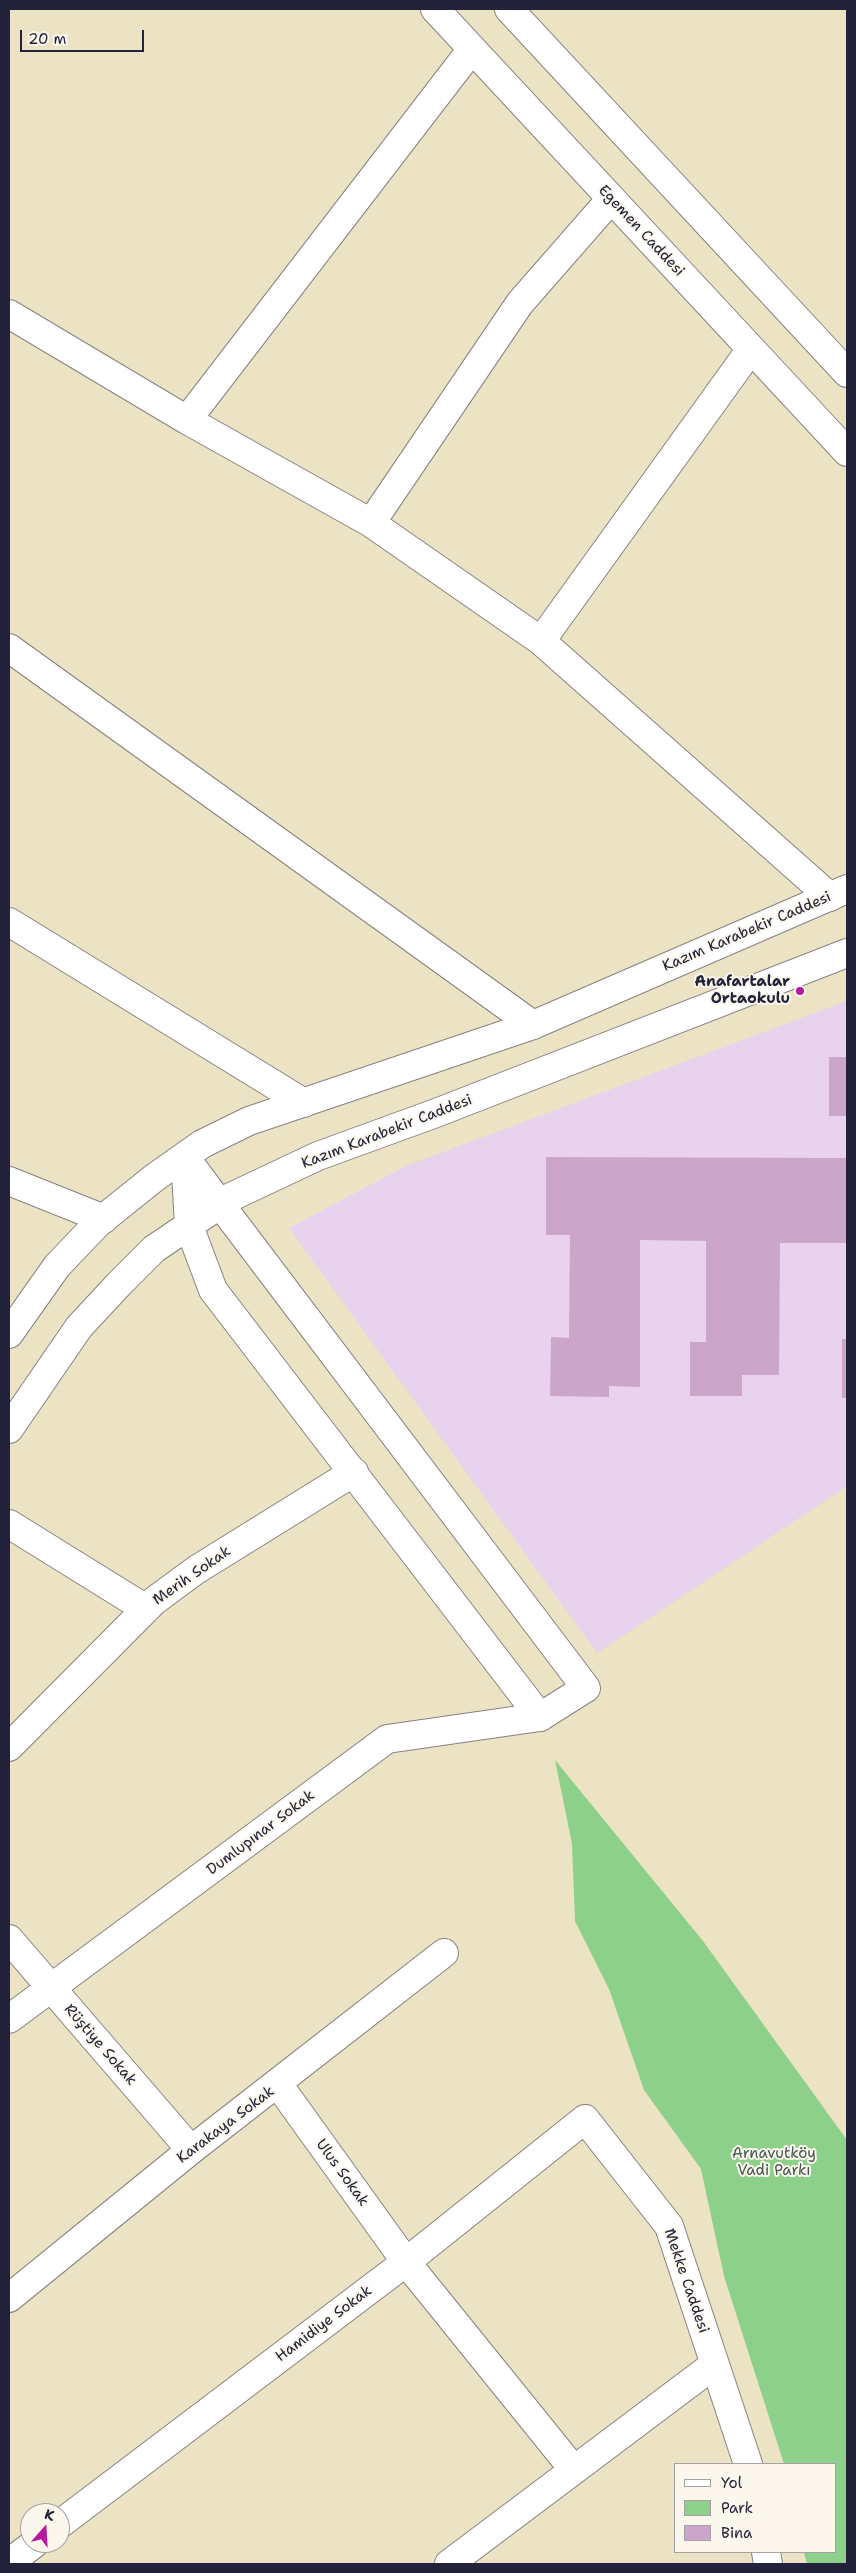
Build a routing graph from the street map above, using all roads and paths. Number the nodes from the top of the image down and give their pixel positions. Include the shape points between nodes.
1 (435, 9) edge
2 (509, 9) edge
3 (472, 49) junction
4 (611, 199) junction
5 (9, 314) edge
6 (751, 349) junction
7 (847, 373) edge
8 (187, 420) junction
9 (847, 452) edge
10 (371, 523) junction
11 (541, 641) junction
12 (9, 648) edge
13 (839, 893) edge
14 (9, 922) edge
15 (847, 953) edge
16 (533, 1025) junction
17 (304, 1103) junction
18 (185, 1157) junction
19 (9, 1181) edge
20 (220, 1204) junction
21 (104, 1220) junction
22 (189, 1226) junction
23 (9, 1334) edge
24 (9, 1429) edge
25 (354, 1472) junction
26 (9, 1524) edge
27 (146, 1609) junction
28 (540, 1717) junction
29 (9, 1747) edge
30 (9, 1939) edge
31 (444, 1953) dead end
32 (52, 1989) junction
33 (9, 2019) edge
34 (278, 2084) junction
35 (585, 2119) joint
36 (191, 2150) junction
37 (406, 2262) junction
38 (9, 2298) edge
39 (715, 2364) junction
40 (748, 2463) edge
41 (574, 2470) junction
42 (70, 2516) edge
43 (22, 2553) edge
44 (9, 2563) edge
45 (449, 2564) edge

1 - 3 street, Egemen Caddesi
2 - 7 street
3 - 4 street, Egemen Caddesi
3 - 8 street
4 - 6 street, Egemen Caddesi
4 - 10 street via 520,303
5 - 8 street
6 - 9 street, Egemen Caddesi
6 - 11 street
8 - 10 street
10 - 11 street
11 - 13 street
12 - 16 street
13 - 16 street, Kazım Karabekir Caddesi
14 - 17 street
15 - 20 street, Kazım Karabekir Caddesi via 436,1114 318,1156
16 - 17 street, Kazım Karabekir Caddesi
17 - 18 street, Kazım Karabekir Caddesi via 250,1121 202,1144
18 - 20 street
18 - 21 street, Kazım Karabekir Caddesi
18 - 22 street
19 - 21 street
20 - 22 street, Kazım Karabekir Caddesi
20 - 28 street via 586,1688
21 - 23 street, Kazım Karabekir Caddesi via 57,1266
22 - 24 street, Kazım Karabekir Caddesi via 154,1249 79,1327
22 - 25 street via 213,1290
25 - 27 street, Merih Sokak via 196,1570
25 - 28 street
26 - 27 street
27 - 29 street, Merih Sokak
28 - 32 street, Dumlupınar Sokak via 387,1739
30 - 32 street, Rüştiye Sokak
31 - 34 street, Karakaya Sokak
32 - 33 street, Dumlupınar Sokak
32 - 36 street, Rüştiye Sokak
34 - 36 street, Karakaya Sokak
34 - 37 street, Ulus Sokak
35 - 37 street, Hamidiye Sokak
35 - 39 street, Mekke Caddesi via 669,2226
36 - 38 street, Karakaya Sokak
37 - 41 street, Ulus Sokak
37 - 42 street, Hamidiye Sokak
39 - 40 street, Mekke Caddesi
39 - 41 street
41 - 45 street
43 - 44 street

